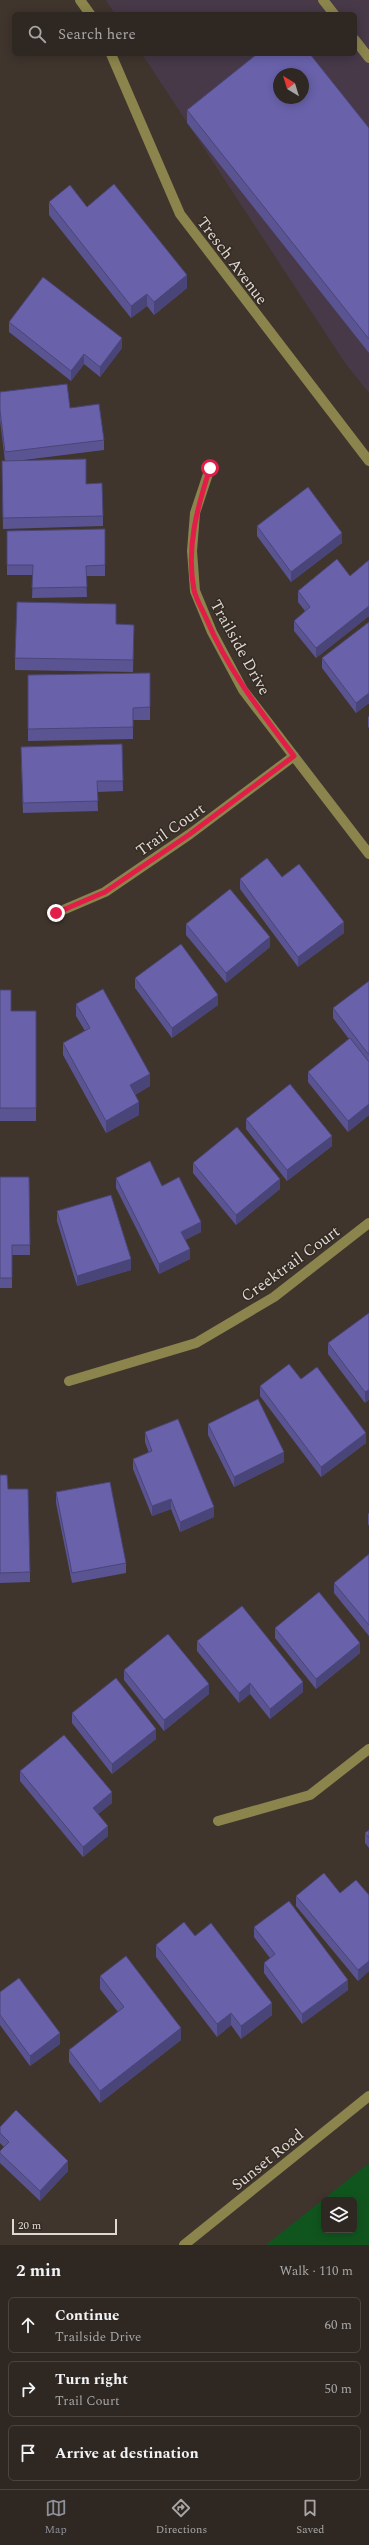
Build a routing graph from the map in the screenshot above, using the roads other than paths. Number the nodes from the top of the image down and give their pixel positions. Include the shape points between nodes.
1 (80, 0) edge
2 (323, 0) edge
3 (89, 12) edge
4 (332, 12) edge
5 (357, 43) edge
6 (112, 56) edge
7 (369, 58) edge
8 (369, 461) edge
9 (210, 468) dead end
10 (294, 756) junction
11 (369, 854) edge
12 (56, 913) dead end
13 (369, 1223) edge
14 (69, 1381) dead end
15 (369, 1748) edge
16 (218, 1821) dead end
17 (369, 2096) edge
18 (184, 2245) edge

1 - 3 street
2 - 4 street
5 - 7 street
6 - 8 street, Tresch Avenue via 180,214
9 - 10 street, Trailside Drive via 195,513 192,551 194,591 212,632 243,690
10 - 11 street, Trailside Drive
10 - 12 street, Trail Court via 190,834 105,892
13 - 14 street, Creektrail Court via 274,1297 196,1343
15 - 16 street via 310,1795
17 - 18 street, Sunset Road

